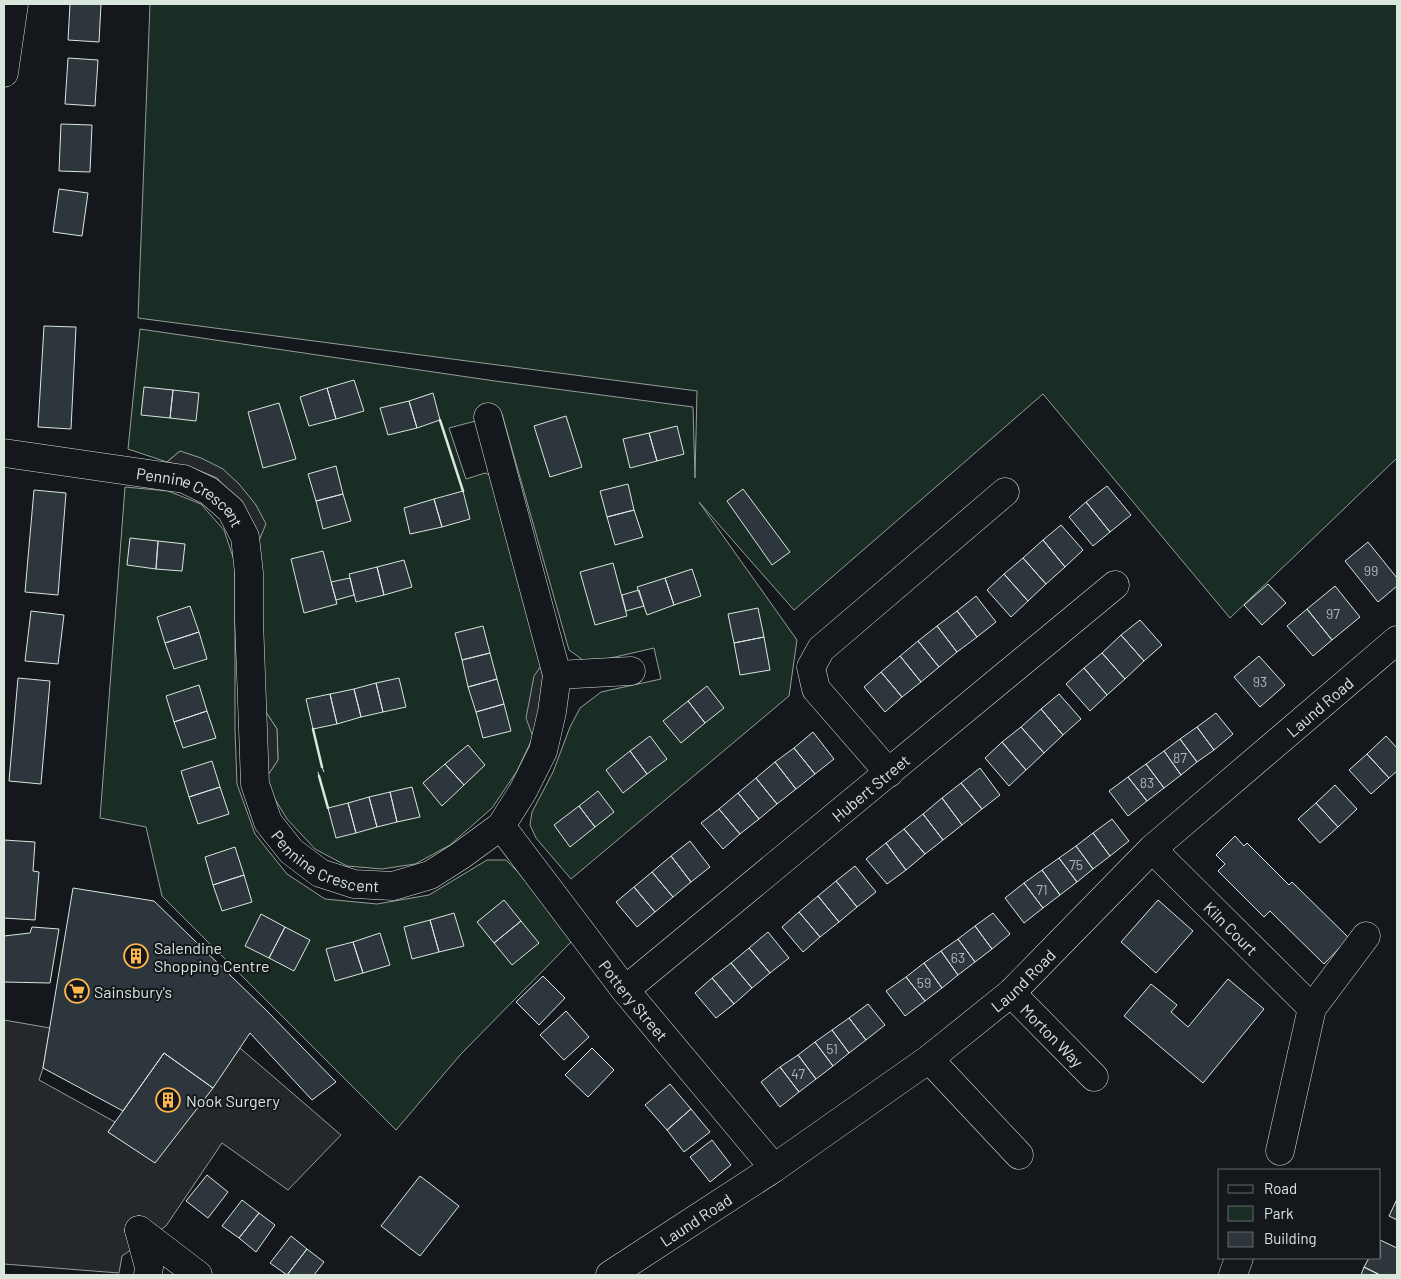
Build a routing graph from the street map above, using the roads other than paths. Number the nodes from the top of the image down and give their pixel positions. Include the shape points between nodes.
1 (14, 4) edge
2 (4, 73) edge
3 (488, 417) dead end
4 (4, 453) edge
5 (1005, 492) dead end
6 (1115, 585) dead end
7 (1397, 640) edge
8 (631, 671) dead end
9 (557, 676) junction
10 (888, 773) junction
11 (501, 826) junction
12 (1152, 849) junction
13 (1366, 936) dead end
14 (625, 990) junction
15 (1011, 993) junction
16 (1312, 1008) junction
17 (929, 1059) junction
18 (1094, 1077) dead end
19 (1280, 1151) dead end
20 (1020, 1155) dead end
21 (774, 1168) junction
22 (1239, 1259) edge
23 (621, 1272) edge
24 (148, 1275) edge
25 (198, 1275) edge
26 (1233, 1275) edge

1 - 2 main road
3 - 9 main road, Pennine Crescent
4 - 11 main road, Pennine Crescent via 184,479 209,490 231,510 245,537 249,572 255,784 268,822 291,851 320,873 354,884 393,886 430,875
5 - 10 main road via 820,649 811,666 816,689
6 - 10 main road, Hubert Street
7 - 12 main road, Laund Road
8 - 9 main road
9 - 11 main road, Pennine Crescent via 544,751
10 - 14 main road, Hubert Street
11 - 14 main road, Pottery Street
12 - 15 main road, Laund Road
12 - 16 main road, Kiln Court
13 - 16 main road
14 - 21 main road, Pottery Street
15 - 17 main road, Laund Road
15 - 18 main road, Morton Way
16 - 19 main road
17 - 20 main road
17 - 21 main road, Laund Road
21 - 23 main road, Laund Road
22 - 26 main road
24 - 25 main road via 149,1267 139,1230

